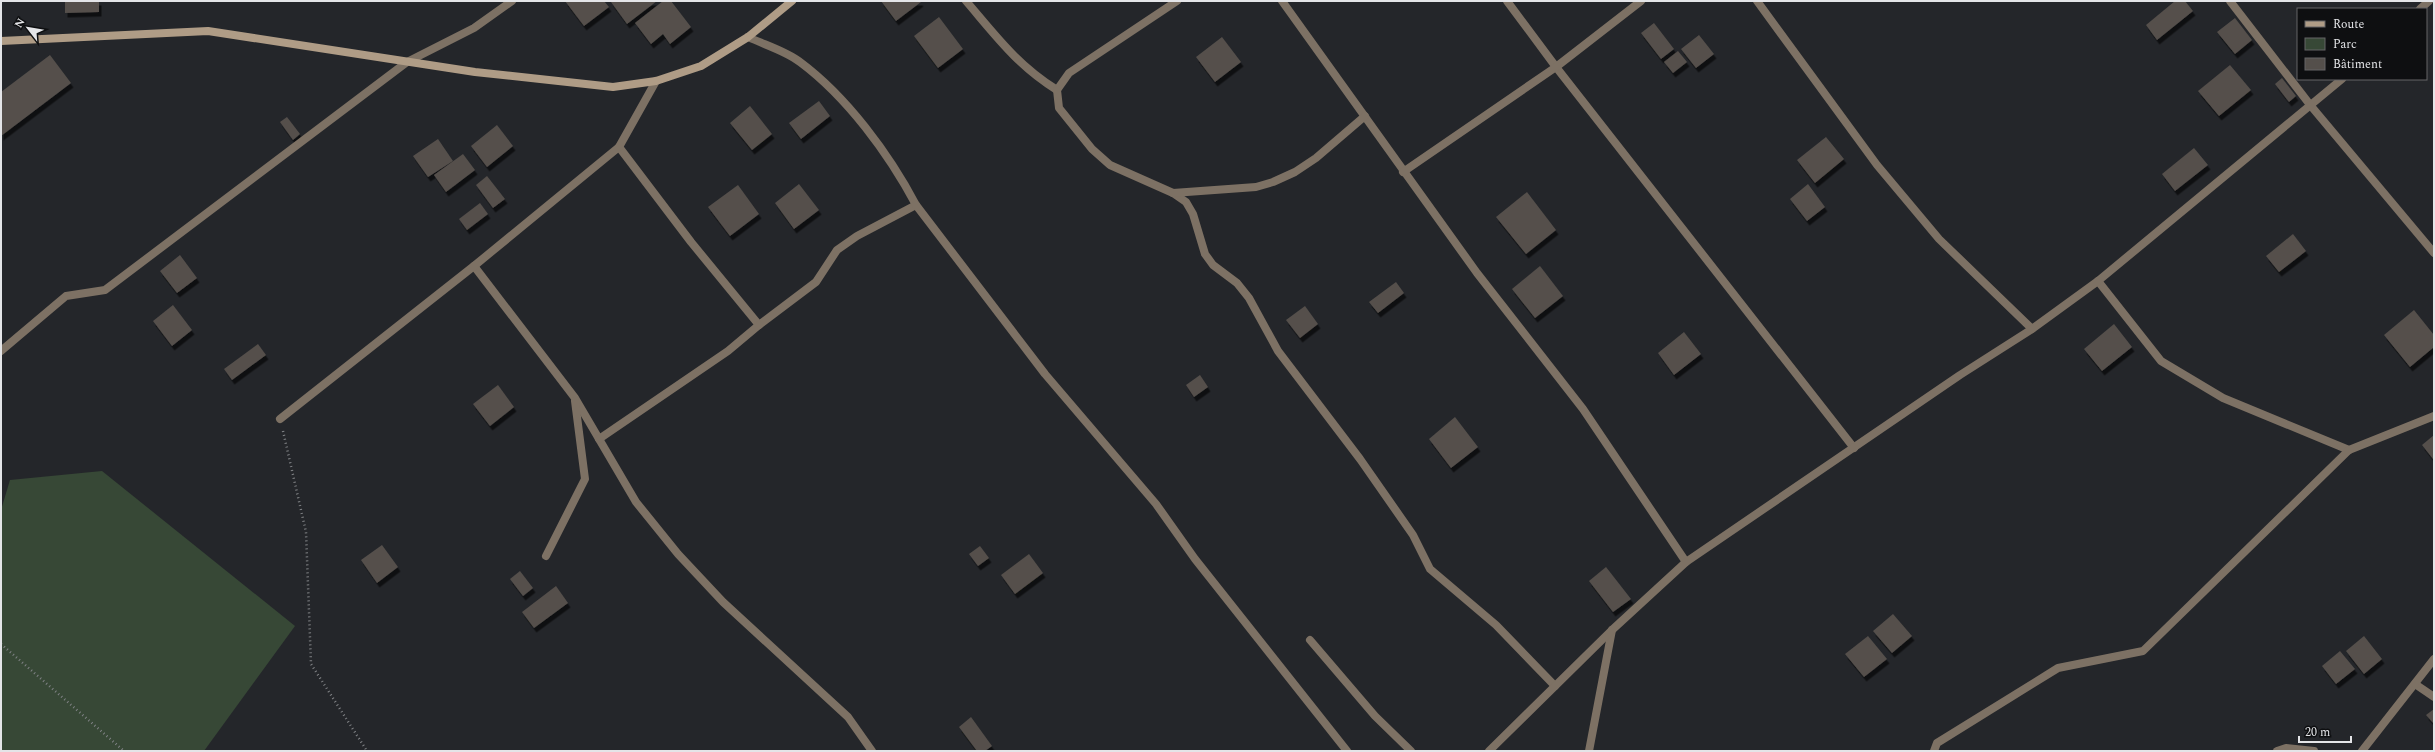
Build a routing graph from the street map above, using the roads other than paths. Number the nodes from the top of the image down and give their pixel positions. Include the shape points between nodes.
1 (512, 1) edge
2 (792, 1) edge
3 (966, 1) edge
4 (1177, 1) edge
5 (1282, 1) edge
6 (1507, 1) edge
7 (1641, 1) edge
8 (1757, 1) edge
9 (2230, 1) edge
10 (2429, 1) edge
11 (2421, 8) edge
12 (748, 37) junction
13 (1, 41) edge
14 (407, 62) junction
15 (1556, 67) junction
16 (2341, 80) edge
17 (656, 82) junction
18 (1057, 90) junction
19 (2311, 106) junction
20 (1366, 116) junction
21 (619, 147) junction
22 (1403, 172) junction
23 (1173, 193) junction
24 (916, 205) junction
25 (2434, 253) edge
26 (474, 266) junction
27 (2098, 281) junction
28 (759, 325) junction
29 (2032, 330) junction
30 (1, 351) edge
31 (575, 398) junction
32 (2434, 416) edge
33 (280, 419) road end
34 (599, 439) junction
35 (1854, 448) junction
36 (2349, 450) junction
37 (546, 556) dead end
38 (1686, 562) junction
39 (1612, 630) junction
40 (1310, 640) dead end
41 (2434, 659) edge
42 (2414, 684) junction
43 (1555, 686) junction
44 (2434, 697) edge
45 (872, 751) edge
46 (1347, 751) edge
47 (1411, 751) edge
48 (1489, 751) edge
49 (1590, 751) edge
50 (1934, 751) edge
51 (2277, 751) edge
52 (2314, 751) edge
53 (2362, 751) edge

1 - 14 street via 474,28
2 - 12 street
3 - 18 street via 1018,61 1032,74
4 - 18 street via 1069,73
5 - 20 street
6 - 15 street
7 - 15 street
8 - 29 street via 1877,165 1934,234
9 - 19 street
10 - 11 street
12 - 17 street via 701,66
12 - 24 street via 800,62 834,93 876,140 895,167
13 - 14 street via 208,31
14 - 17 street via 475,72 613,86
14 - 30 street via 105,290 66,296
15 - 22 street
15 - 35 street
16 - 19 street
17 - 21 street
18 - 23 street via 1059,108 1092,148 1110,165
19 - 25 street
19 - 27 street
20 - 22 street
20 - 23 street via 1316,158 1274,182 1256,187
21 - 26 street
21 - 28 street via 691,242
22 - 38 street via 1476,273 1583,410
23 - 43 street via 1186,202 1193,214 1205,254 1213,265 1237,283 1249,298 1278,351 1360,459 1413,535 1430,569 1496,625
24 - 28 street via 857,236 837,250 816,282
24 - 46 street via 1045,374 1156,504 1195,559
26 - 31 street
26 - 33 street
27 - 29 street
27 - 36 street via 2161,361 2223,398
28 - 34 street via 728,351
29 - 35 street via 1960,375
31 - 34 street
31 - 37 street via 585,479
32 - 36 street
34 - 45 street via 636,502 678,554 723,602 848,717
35 - 38 street
36 - 50 street via 2143,651 2058,668 1937,743
38 - 39 street
39 - 43 street
39 - 49 street
40 - 47 street via 1375,716
41 - 42 street
42 - 44 street
42 - 53 street
43 - 48 street
51 - 52 street via 2286,748

